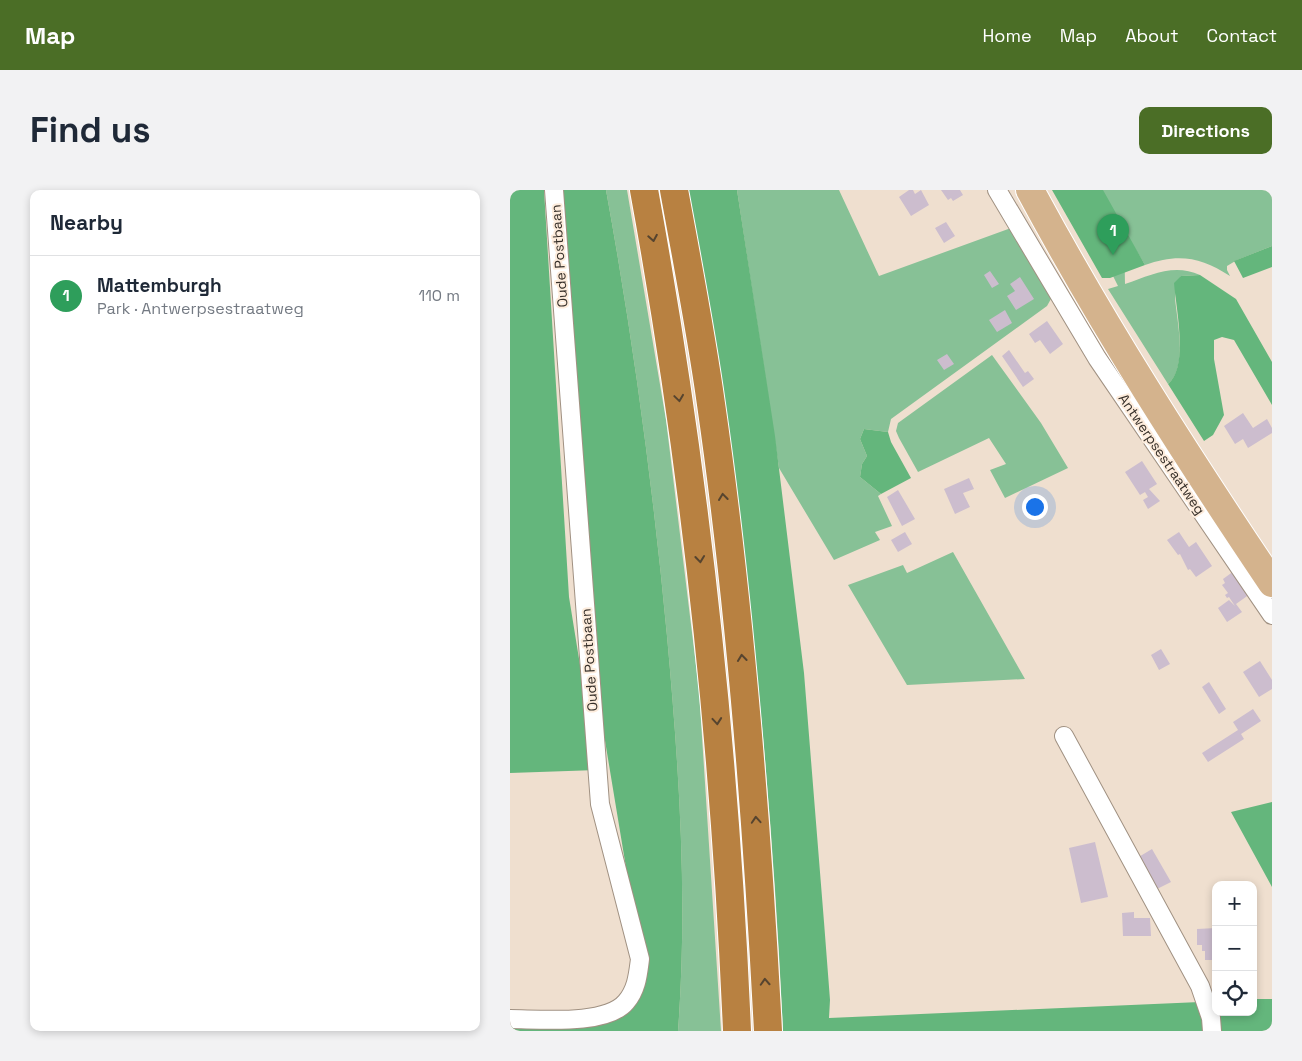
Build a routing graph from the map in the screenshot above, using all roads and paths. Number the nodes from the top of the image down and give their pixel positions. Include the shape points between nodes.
1 (554, 190) edge
2 (644, 190) edge
3 (674, 190) edge
4 (997, 190) edge
5 (1030, 190) edge
6 (1067, 285) junction
7 (1272, 583) edge
8 (1272, 615) edge
9 (1064, 736) dead end
10 (510, 1019) edge
11 (737, 1031) edge
12 (768, 1031) edge
13 (1212, 1031) edge

1 - 10 street, Oude Postbaan via 600,804 640,959 636,985 626,1003 610,1013 566,1020
2 -> 11 highway via 679,397 705,601 726,826
12 -> 3 highway via 743,668 711,403
4 - 6 street, Antwerpsestraatweg
5 - 6 main road, Antwerpsestraatweg
6 - 7 main road, Antwerpsestraatweg
6 - 8 street, Antwerpsestraatweg via 1097,358
9 - 13 street via 1200,986

